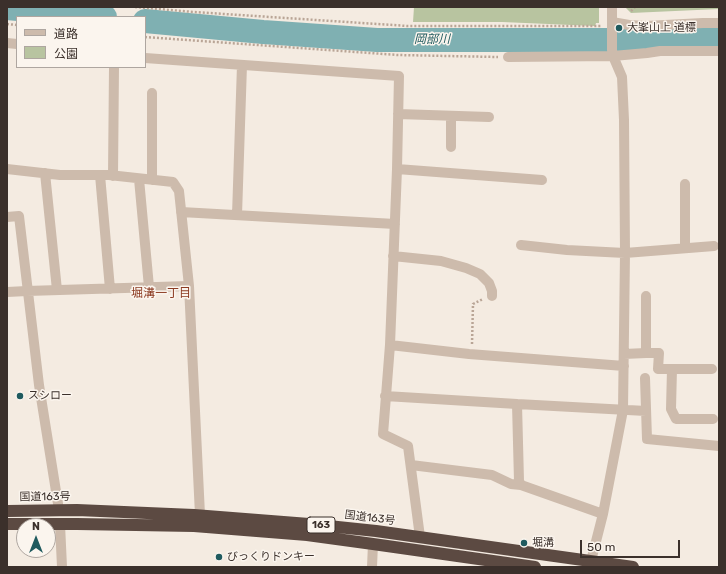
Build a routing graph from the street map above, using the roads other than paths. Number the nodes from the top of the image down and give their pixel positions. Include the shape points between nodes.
1 (612, 7) edge
2 (719, 23) edge
3 (612, 26) junction
4 (719, 51) edge
5 (613, 53) junction
6 (508, 57) road end
7 (146, 58) edge
8 (242, 65) junction
9 (114, 68) edge
10 (152, 93) dead end
11 (398, 114) junction
12 (451, 116) junction
13 (489, 117) dead end
14 (451, 147) dead end
15 (7, 169) edge
16 (397, 169) junction
17 (45, 173) junction
18 (100, 175) junction
19 (113, 176) junction
20 (139, 179) junction
21 (152, 180) junction
22 (542, 180) dead end
23 (685, 184) dead end
24 (181, 212) junction
25 (237, 215) junction
26 (7, 217) edge
27 (395, 224) junction
28 (521, 245) dead end
29 (714, 246) dead end
30 (686, 248) junction
31 (625, 253) junction
32 (393, 256) junction
33 (189, 286) junction
34 (149, 287) junction
35 (110, 288) junction
36 (57, 290) junction
37 (27, 291) junction
38 (7, 292) edge
39 (492, 296) road end
40 (646, 296) dead end
41 (390, 345) junction
42 (624, 354) junction
43 (646, 354) junction
44 (624, 366) junction
45 (672, 369) junction
46 (712, 369) dead end
47 (645, 378) dead end
48 (385, 396) junction
49 (517, 404) junction
50 (623, 410) junction
51 (646, 411) junction
52 (713, 419) dead end
53 (719, 446) edge
54 (411, 465) junction
55 (522, 485) junction
56 (59, 510) junction
57 (7, 511) edge
58 (603, 514) junction
59 (200, 516) junction
60 (7, 524) edge
61 (60, 524) junction
62 (420, 537) junction
63 (373, 544) junction
64 (590, 564) edge
65 (509, 565) edge
66 (62, 567) edge
67 (372, 567) edge
68 (535, 567) edge
69 (633, 567) edge

1 - 3 street
2 - 3 street
3 - 5 street
4 - 5 street
5 - 6 street
5 - 31 street via 622,77
7 - 8 street
8 - 11 street via 399,76
8 - 25 street
9 - 19 street
10 - 21 street
11 - 12 street
11 - 16 street
12 - 13 street
12 - 14 street
15 - 17 street
16 - 22 street
16 - 27 street
17 - 18 street
17 - 36 street
18 - 19 street
18 - 35 street
19 - 20 street
20 - 21 street
20 - 34 street
21 - 24 street via 173,182 179,191
23 - 30 street
24 - 25 street
24 - 33 street
25 - 27 street
26 - 37 street via 18,216
27 - 32 street
28 - 31 street
29 - 30 street
30 - 31 street
31 - 42 street
32 - 39 street via 441,261 466,268 480,274 489,282
32 - 41 street
33 - 34 street
33 - 59 street
34 - 35 street
35 - 36 street
36 - 37 street
37 - 38 street
37 - 56 street
40 - 43 street
41 - 44 street
41 - 48 street
42 - 43 street
42 - 44 street
43 - 45 street via 659,353 658,369
44 - 50 street
45 - 46 street
45 - 52 street via 671,409 676,419
47 - 51 street
48 - 49 street
48 - 54 street via 383,434 408,446
49 - 50 street
49 - 55 street via 519,481
50 - 51 street
50 - 58 street
51 - 53 street via 647,439
54 - 55 street via 492,475 511,484
54 - 62 street
55 - 58 street
56 - 57 highway, 国道163号 / 163
56 - 59 highway, 国道163号 / 163
58 - 64 street
59 - 62 highway, 国道163号 / 163 via 310,524
60 - 61 highway, 163
61 - 63 highway, 163 via 194,526 307,535
61 - 66 street
62 - 64 highway, 国道163号 / 163
63 - 65 highway, 163
63 - 67 street
64 - 69 highway, 国道163号 / 163
65 - 68 highway, 163

